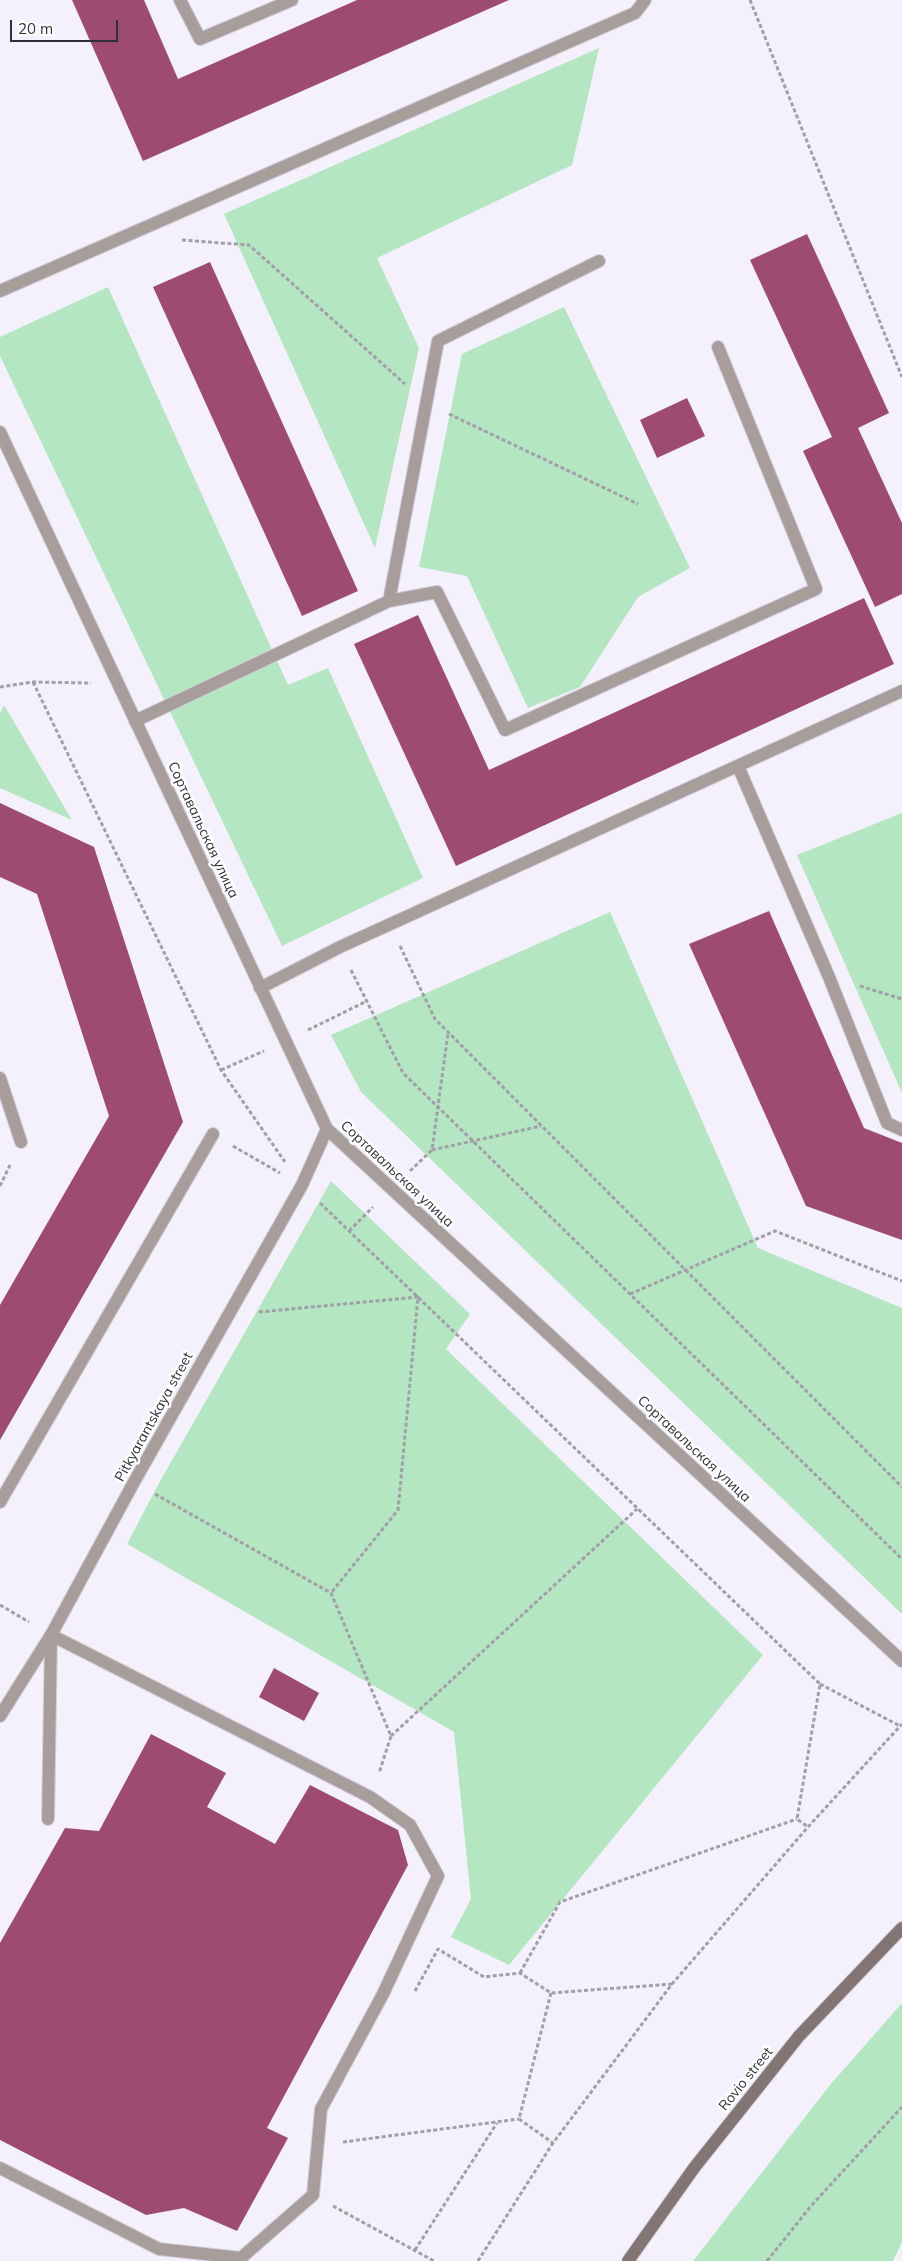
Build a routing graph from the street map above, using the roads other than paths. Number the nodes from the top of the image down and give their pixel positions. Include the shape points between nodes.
1 (180, 0) edge
2 (292, 0) edge
3 (645, 0) edge
4 (599, 261) dead end
5 (0, 290) edge
6 (718, 348) dead end
7 (0, 432) edge
8 (389, 601) junction
9 (902, 691) edge
10 (135, 721) junction
11 (738, 766) junction
12 (260, 988) junction
13 (0, 1078) edge
14 (327, 1129) junction
15 (902, 1130) edge
16 (213, 1134) road end
17 (21, 1142) dead end
18 (0, 1502) edge
19 (51, 1635) junction
20 (902, 1662) edge
21 (0, 1716) edge
22 (48, 1819) dead end
23 (902, 1928) edge
24 (0, 2168) edge
25 (628, 2261) edge

1 - 2 street via 200,38
3 - 5 street via 634,13
4 - 8 street via 438,341
6 - 8 street via 816,590 506,730 436,592
7 - 10 street, Сортавальская улица
8 - 10 street
9 - 11 street
10 - 12 street, Сортавальская улица
11 - 12 street via 340,947
11 - 15 street via 829,977 887,1123
12 - 14 street, Сортавальская улица
13 - 17 street
14 - 19 street, Pitkyarantskaya street via 302,1185
14 - 20 street, Сортавальская улица
16 - 18 street
19 - 21 street, Pitkyarantskaya street
19 - 22 street
19 - 24 street via 370,1797 410,1826 438,1876 383,1994 321,2109 313,2195 241,2258 159,2249
23 - 25 main road, Rovio street via 799,2036 694,2168

